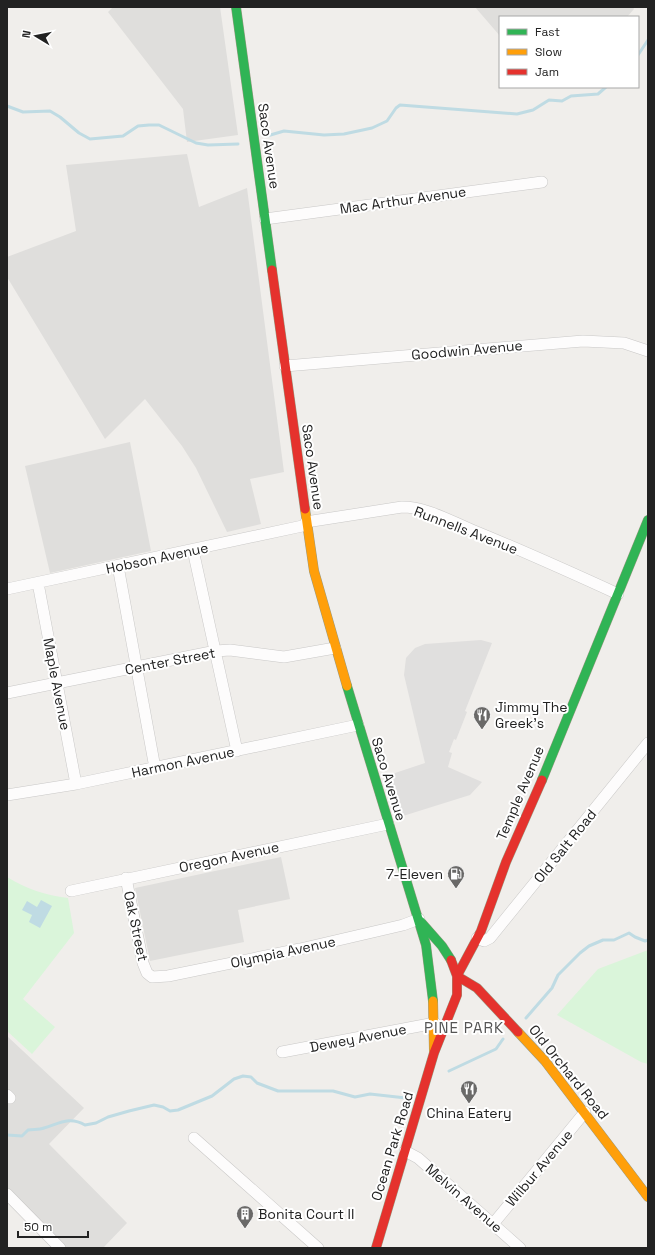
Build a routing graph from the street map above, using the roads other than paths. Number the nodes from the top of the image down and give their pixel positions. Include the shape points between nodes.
1 (236, 7) edge
2 (542, 182) dead end
3 (264, 219) junction
4 (648, 351) edge
5 (285, 366) junction
6 (648, 520) edge
7 (306, 524) junction
8 (194, 550) junction
9 (118, 566) junction
10 (38, 583) junction
11 (7, 589) edge
12 (618, 594) junction
13 (335, 648) junction
14 (216, 651) junction
15 (137, 667) junction
16 (56, 682) junction
17 (7, 693) edge
18 (358, 725) junction
19 (648, 743) edge
20 (237, 751) junction
21 (155, 768) junction
22 (76, 784) junction
23 (7, 795) edge
24 (388, 824) junction
25 (126, 878) junction
26 (71, 891) dead end
27 (419, 919) junction
28 (475, 941) junction
29 (446, 960) junction
30 (147, 973) joint
31 (457, 976) junction
32 (438, 980) dead end
33 (448, 982) dead end
34 (435, 1023) junction
35 (434, 1051) junction
36 (282, 1052) dead end
37 (585, 1112) junction
38 (194, 1138) dead end
39 (405, 1151) junction
40 (7, 1194) edge
41 (648, 1197) edge
42 (493, 1224) junction
43 (60, 1248) edge
44 (318, 1248) edge
45 (376, 1248) edge
46 (520, 1248) edge

1 - 3 main road, Saco Avenue
2 - 3 street, Mac Arthur Avenue
3 - 5 main road, Saco Avenue
4 - 5 street, Goodwin Avenue via 624,344 583,340
5 - 7 main road, Saco Avenue
6 - 12 main road, Temple Avenue
7 - 8 street, Hobson Avenue
7 - 12 street, Runnells Avenue via 388,509 415,508 496,540
7 - 13 main road, Saco Avenue via 319,591
8 - 9 street, Hobson Avenue
8 - 14 street
9 - 10 street, Hobson Avenue
9 - 15 street
10 - 11 street, Hobson Avenue
10 - 16 street, Maple Avenue
12 - 28 main road, Temple Avenue
13 - 14 street, Center Street via 284,657 230,650
13 - 18 main road, Saco Avenue
14 - 15 street, Center Street
14 - 20 street
15 - 16 street, Center Street
15 - 21 street
16 - 17 street, Center Street
16 - 22 street, Maple Avenue
18 - 20 street, Harmon Avenue
18 - 24 main road, Saco Avenue
19 - 28 street, Old Salt Road via 490,938
20 - 21 street, Harmon Avenue
21 - 22 street, Harmon Avenue
22 - 23 street, Harmon Avenue
24 - 25 street, Oregon Avenue
24 - 27 main road, Saco Avenue
25 - 26 street, Oregon Avenue
25 - 30 street, Oak Street
27 - 29 main road, Saco Avenue
27 - 29 main road, Saco Avenue via 434,935
27 - 30 street, Olympia Avenue via 300,949 168,976 152,977
28 - 29 main road
28 - 31 main road, Temple Avenue
29 - 31 main road, Saco Avenue
29 - 32 main road
29 - 34 main road, Saco Avenue
31 - 33 main road
31 - 35 main road, Saco Avenue via 454,1003
31 - 37 main road, Old Orchard Road via 473,984 503,1015 545,1061
34 - 35 main road, Saco Avenue
34 - 36 street, Dewey Avenue
35 - 39 main road, Ocean Park Road
37 - 41 main road, Old Orchard Road
37 - 42 street, Wilbur Avenue
38 - 44 street
39 - 42 street, Melvin Avenue via 418,1158
39 - 45 main road, Ocean Park Road
40 - 43 street
42 - 46 street, Melvin Avenue

